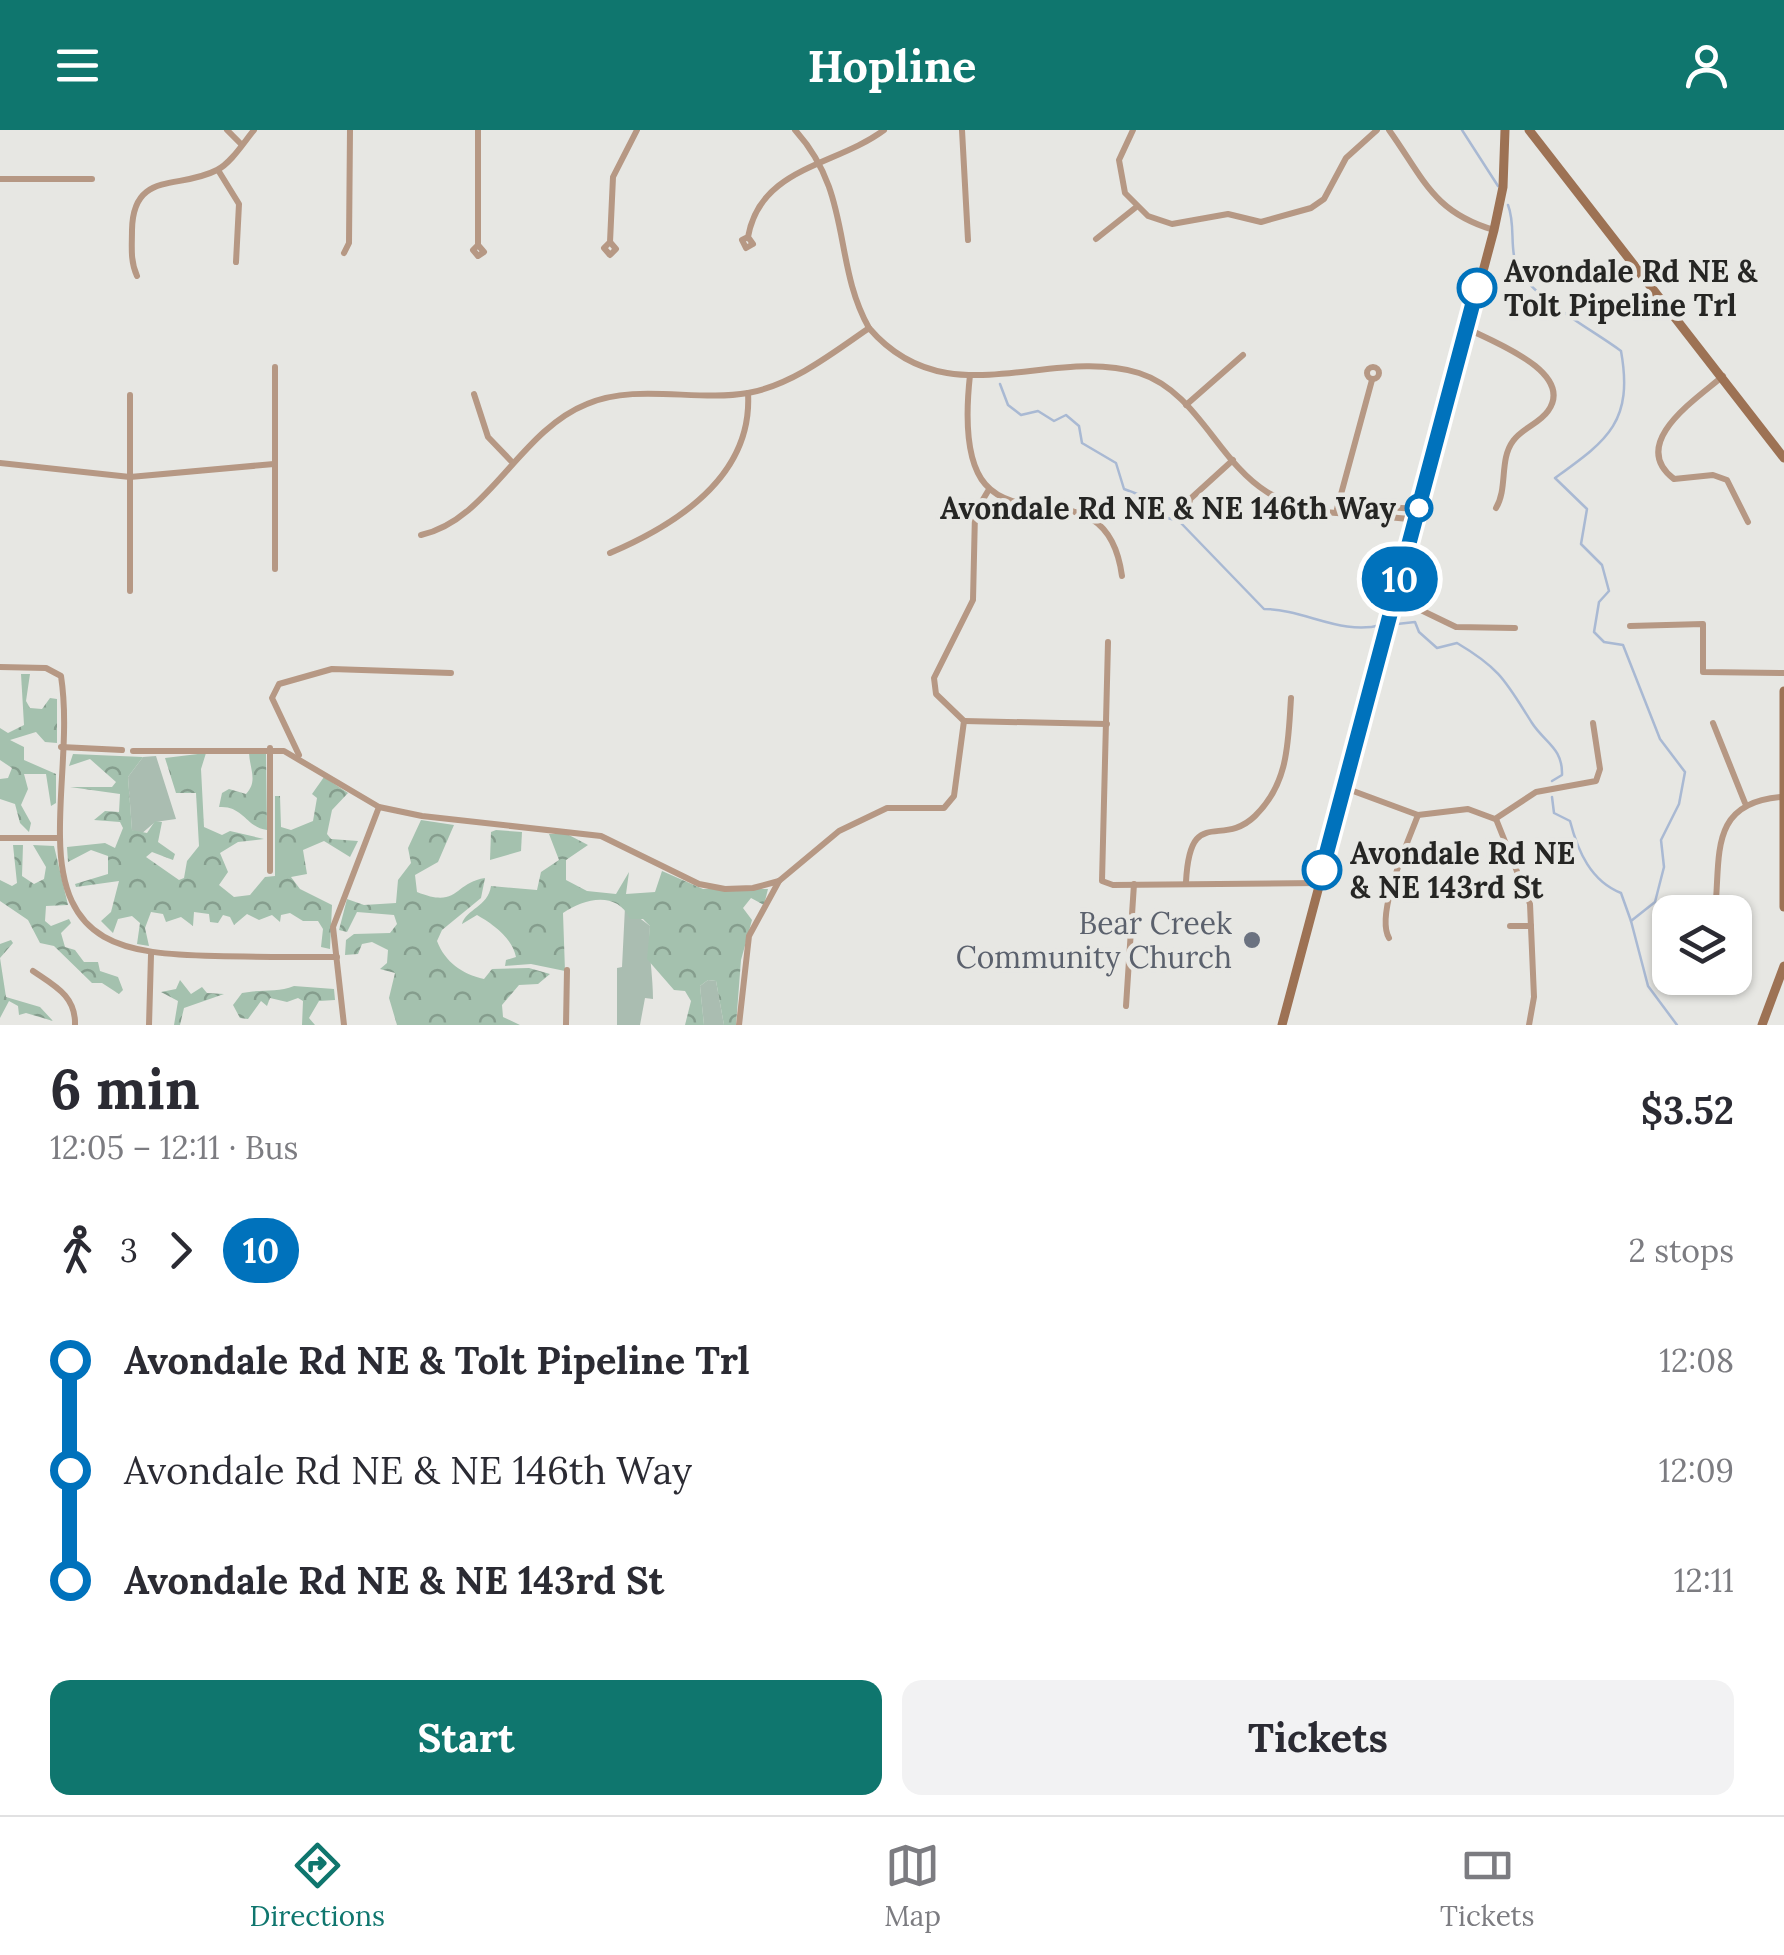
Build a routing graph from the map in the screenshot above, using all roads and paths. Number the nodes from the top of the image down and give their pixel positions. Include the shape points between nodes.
1 (227, 130) edge
2 (254, 130) edge
3 (350, 130) edge
4 (478, 130) edge
5 (637, 130) edge
6 (795, 130) edge
7 (884, 130) edge
8 (962, 130) edge
9 (1377, 130) edge
10 (1389, 130) edge
11 (1505, 130) edge
12 (1529, 130) edge
13 (1128, 131) edge
14 (242, 144) junction
15 (820, 163) junction
16 (218, 170) junction
17 (92, 178) dead end
18 (0, 179) edge
19 (1136, 208) junction
20 (1494, 230) junction
21 (748, 237) dead end
22 (968, 240) dead end
23 (1096, 240) dead end
24 (610, 242) dead end
25 (478, 245) dead end
26 (344, 253) dead end
27 (236, 262) dead end
28 (137, 276) dead end
29 (1465, 327) junction
30 (870, 328) junction
31 (1244, 355) dead end
32 (275, 367) dead end
33 (970, 376) junction
34 (1724, 376) junction
35 (1372, 380) dead end
36 (748, 393) junction
37 (130, 394) dead end
38 (474, 394) dead end
39 (1186, 404) junction
40 (1784, 458) edge
41 (1233, 460) junction
42 (511, 461) junction
43 (0, 463) edge
44 (274, 464) junction
45 (130, 477) junction
46 (988, 491) junction
47 (1188, 500) dead end
48 (1496, 508) dead end
49 (1337, 510) junction
50 (1417, 515) junction
51 (1748, 522) dead end
52 (421, 536) dead end
53 (610, 553) dead end
54 (274, 570) dead end
55 (1122, 576) dead end
56 (130, 591) dead end
57 (1395, 598) junction
58 (1630, 626) dead end
59 (1515, 628) dead end
60 (1108, 642) dead end
61 (0, 667) edge
62 (1784, 673) edge
63 (451, 674) dead end
64 (1784, 691) edge
65 (1291, 698) dead end
66 (964, 721) junction
67 (1593, 723) dead end
68 (1712, 723) dead end
69 (1107, 724) junction
70 (62, 747) junction
71 (270, 748) junction
72 (122, 750) dead end
73 (133, 750) dead end
74 (300, 756) junction
75 (1345, 788) junction
76 (1782, 802) edge
77 (1745, 803) junction
78 (379, 807) junction
79 (1418, 815) junction
80 (1496, 819) junction
81 (0, 838) edge
82 (60, 838) junction
83 (1783, 844) edge
84 (270, 870) dead end
85 (779, 880) junction
86 (1186, 882) junction
87 (1318, 882) junction
88 (1134, 884) junction
89 (1717, 895) edge
90 (1784, 906) edge
91 (1510, 926) dead end
92 (1531, 926) junction
93 (1389, 938) dead end
94 (151, 954) junction
95 (337, 957) junction
96 (1784, 966) edge
97 (567, 970) dead end
98 (33, 972) dead end
99 (1126, 1006) dead end
100 (76, 1025) edge
101 (149, 1025) edge
102 (344, 1025) edge
103 (566, 1025) edge
104 (739, 1025) edge
105 (1282, 1025) edge
106 (1529, 1025) edge
107 (1762, 1025) edge

1 - 14 street
2 - 14 street
3 - 26 street
4 - 25 street
5 - 24 street via 612,177
6 - 15 street
7 - 15 street
8 - 22 street
9 - 19 street via 1346,158 1324,198 1289,216 1261,222 1224,214 1172,224
10 - 20 street via 1441,205 1463,221
11 - 20 main road
12 - 34 main road
13 - 19 street via 1118,169
14 - 16 street
15 - 21 street via 760,201
15 - 30 street via 837,204 855,296
16 - 27 street via 239,204
16 - 28 street via 142,194 132,223
17 - 18 street
19 - 23 street
20 - 29 main road
29 - 48 street via 1537,366 1552,388 1552,407 1508,449
29 - 50 main road
30 - 33 street via 919,364
30 - 36 street via 787,380
31 - 39 street
32 - 44 street
33 - 39 street via 1121,370 1163,384
33 - 46 street via 971,453
34 - 40 main road
34 - 51 street via 1673,418 1659,449 1674,479 1727,480
35 - 49 street
36 - 42 street via 602,399 558,420
36 - 53 street via 747,435 724,473 683,514
37 - 45 street
38 - 42 street via 488,437
39 - 41 street
41 - 47 street
41 - 49 street via 1278,498
42 - 52 street via 460,519
43 - 45 street
44 - 45 street
44 - 54 street
45 - 56 street
46 - 55 street via 1019,506 1074,509 1108,529
46 - 66 street via 976,513 974,600 934,678 936,694
49 - 50 street
50 - 57 main road
57 - 59 street via 1456,627
57 - 75 main road
58 - 62 street via 1703,624 1703,672
60 - 69 street
61 - 70 street via 58,672
63 - 74 street via 332,669 280,684 272,698
64 - 76 main road
65 - 86 street via 1286,763 1274,793 1244,824 1199,836 1189,850
66 - 69 street
66 - 85 street via 950,803 936,811 887,808 839,831
67 - 80 street via 1596,781 1536,792
68 - 77 street
69 - 88 street via 1102,881
70 - 72 street
70 - 82 street
71 - 73 street
71 - 74 street
71 - 84 street
74 - 78 street
75 - 79 street
75 - 87 main road
76 - 77 street
76 - 83 main road
77 - 89 street via 1724,828
78 - 85 street via 601,836 711,887 753,888
78 - 95 street via 336,914
79 - 80 street via 1468,808
79 - 93 street via 1388,905
80 - 92 street via 1530,904
81 - 82 street
82 - 94 street via 67,890 88,923 109,940
83 - 90 main road
85 - 104 street via 749,936
86 - 87 street
86 - 88 street
87 - 105 main road
88 - 99 street
91 - 92 street
92 - 106 street
94 - 95 street
94 - 101 street
95 - 102 street
96 - 107 main road
97 - 103 street
98 - 100 street via 66,994

